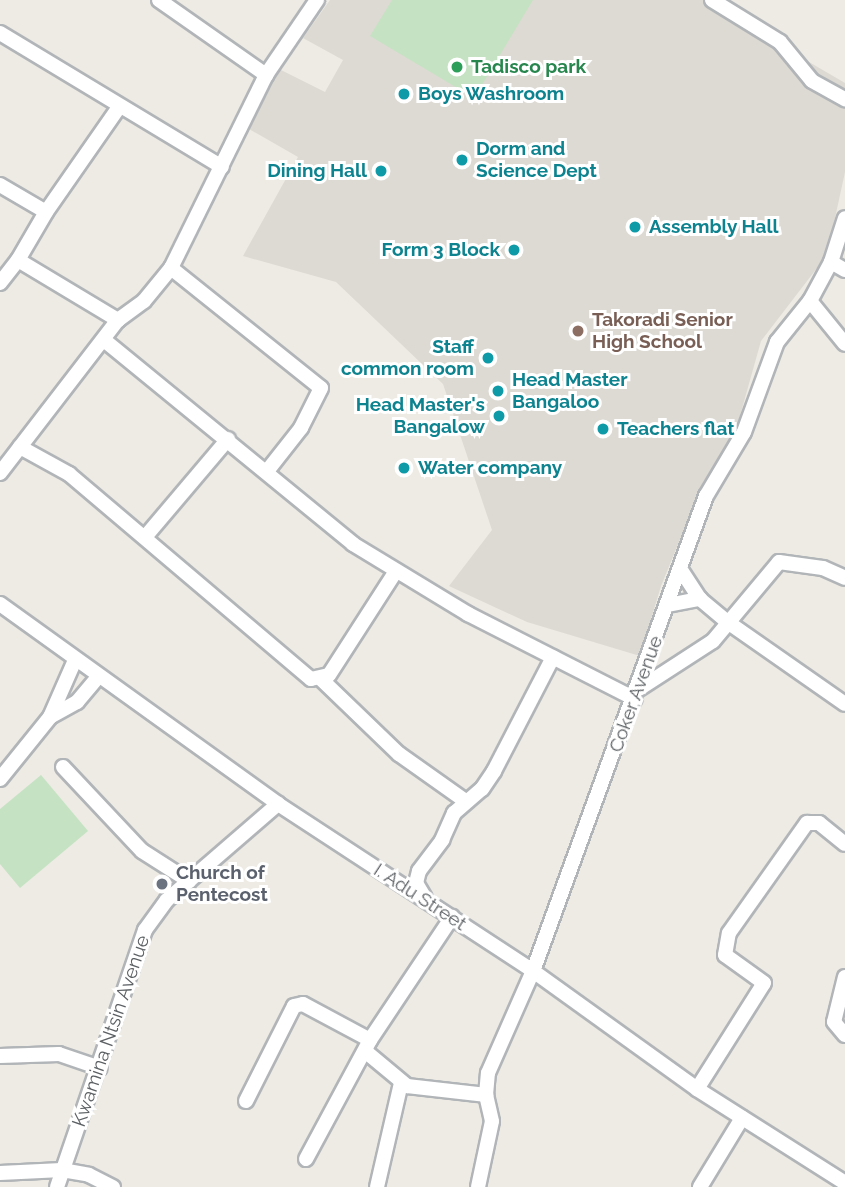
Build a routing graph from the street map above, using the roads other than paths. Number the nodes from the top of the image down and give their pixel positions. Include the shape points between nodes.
1 (159, 0) edge
2 (317, 0) edge
3 (712, 0) edge
4 (176, 5) edge
5 (0, 33) edge
6 (265, 75) junction
7 (845, 99) edge
8 (119, 107) junction
9 (222, 167) junction
10 (0, 185) edge
11 (46, 212) junction
12 (845, 218) edge
13 (18, 260) junction
14 (831, 262) junction
15 (171, 268) junction
16 (845, 270) edge
17 (0, 283) edge
18 (810, 301) junction
19 (118, 320) junction
20 (104, 340) junction
21 (845, 344) edge
22 (228, 439) junction
23 (20, 447) junction
24 (268, 470) junction
25 (0, 473) edge
26 (146, 536) junction
27 (681, 570) junction
28 (396, 571) junction
29 (845, 579) edge
30 (701, 599) junction
31 (0, 604) edge
32 (668, 605) junction
33 (729, 623) junction
34 (553, 657) junction
35 (75, 660) junction
36 (98, 677) junction
37 (322, 680) junction
38 (637, 694) junction
39 (845, 704) edge
40 (50, 717) junction
41 (63, 767) dead end
42 (0, 779) edge
43 (464, 800) junction
44 (278, 804) junction
45 (845, 844) edge
46 (189, 881) junction
47 (425, 899) junction
48 (452, 917) junction
49 (533, 971) junction
50 (845, 976) edge
51 (845, 1035) edge
52 (368, 1045) junction
53 (0, 1056) edge
54 (100, 1068) junction
55 (401, 1083) junction
56 (696, 1089) junction
57 (486, 1095) junction
58 (246, 1101) dead end
59 (741, 1118) junction
60 (306, 1159) dead end
61 (62, 1170) junction
62 (0, 1173) edge
63 (845, 1183) edge
64 (57, 1187) edge
65 (113, 1187) edge
66 (377, 1187) edge
67 (478, 1187) edge
68 (701, 1187) edge

1 - 4 street
2 - 6 street
3 - 7 street via 780,42 811,81
4 - 6 street
5 - 8 street
6 - 9 street
8 - 9 street
8 - 11 street
9 - 15 street
10 - 11 street
11 - 13 street
12 - 14 street, Coker Avenue
13 - 17 street
13 - 19 street
14 - 16 street
14 - 18 street, Coker Avenue
15 - 19 street via 144,301
15 - 24 street via 321,388 301,428
18 - 21 street
18 - 27 street, Coker Avenue via 778,342 744,432 706,496
19 - 20 street
20 - 22 street
20 - 23 street
22 - 24 street
22 - 26 street
23 - 25 street
23 - 26 street via 69,474
24 - 28 street via 353,544
26 - 37 street via 312,680
27 - 30 street
27 - 32 street, Coker Avenue
28 - 34 street
28 - 37 street
29 - 33 street via 823,568 779,562
30 - 32 street
30 - 33 street
31 - 35 street, I. Adu Street
32 - 38 street, Coker Avenue
33 - 38 street via 703,650
33 - 39 street
34 - 38 street
34 - 43 street via 494,771 482,789
35 - 36 street, I. Adu Street
35 - 40 street
36 - 40 street via 77,702
36 - 44 street, I. Adu Street
37 - 43 street via 399,754
38 - 49 street, Coker Avenue
40 - 42 street
41 - 46 street via 142,851
43 - 47 street via 419,872 416,883
44 - 46 street, Kwamina Ntsin Avenue
44 - 47 street, I. Adu Street
45 - 56 street via 818,824 807,823 729,933 724,955 764,983
46 - 54 street, Kwamina Ntsin Avenue via 153,916 135,949
47 - 48 street, I. Adu Street
48 - 49 street, I. Adu Street
48 - 52 street
49 - 56 street, I. Adu Street
49 - 57 street, Coker Avenue via 488,1073
50 - 51 street via 834,1023
52 - 55 street
52 - 58 street via 303,1004 294,1006
52 - 60 street
53 - 54 street via 59,1054
54 - 61 street, Kwamina Ntsin Avenue
55 - 57 street via 427,1091
55 - 66 street
56 - 59 street, I. Adu Street
57 - 67 street, Coker Avenue via 492,1121
59 - 63 street, I. Adu Street
59 - 68 street
61 - 62 street
61 - 64 street, Kwamina Ntsin Avenue
61 - 65 street via 89,1175

